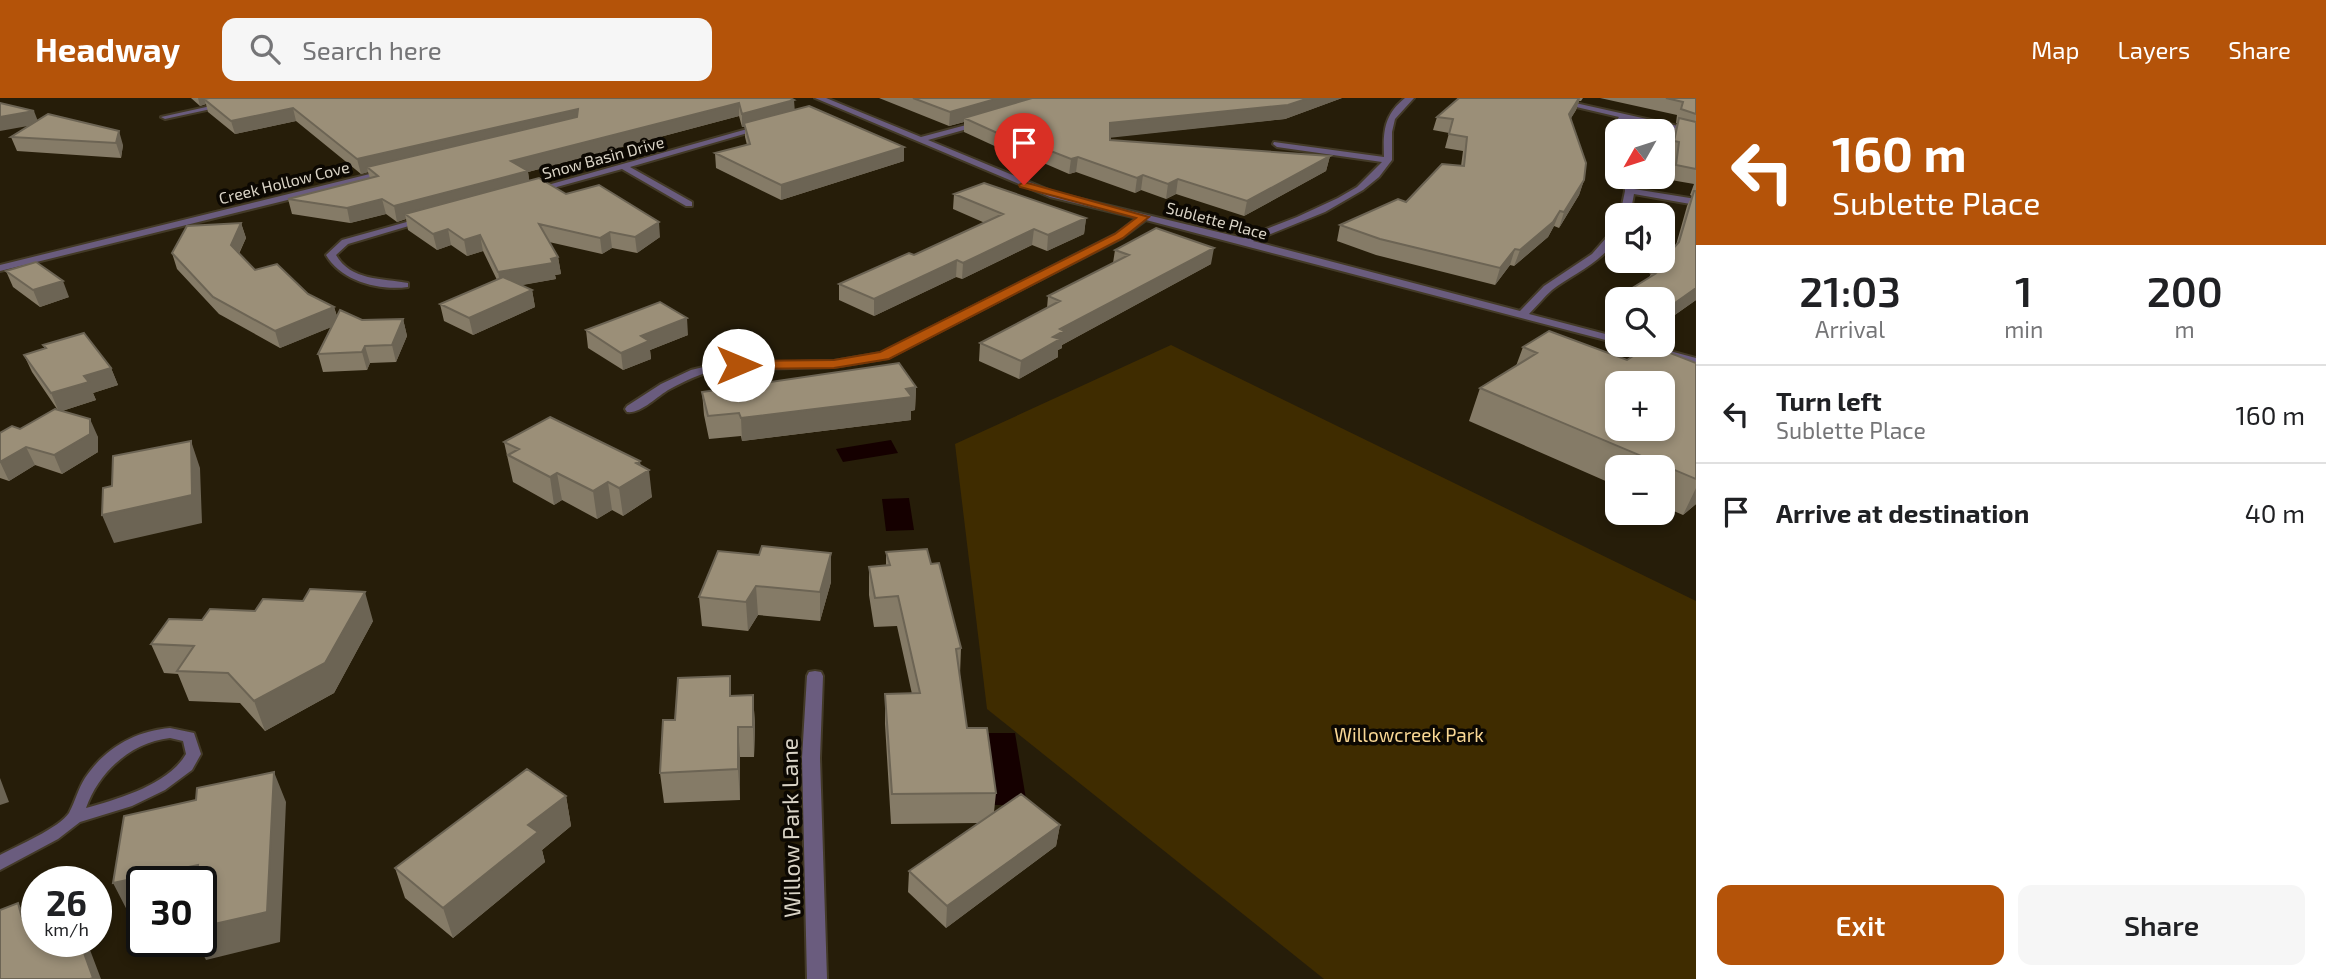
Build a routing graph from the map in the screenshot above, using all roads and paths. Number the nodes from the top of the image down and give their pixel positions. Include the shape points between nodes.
1 (258, 98) edge
2 (819, 98) edge
3 (1409, 98) edge
4 (1542, 98) edge
5 (839, 106) junction
6 (826, 110) edge
7 (166, 117) dead end
8 (998, 117) edge
9 (1623, 118) joint
10 (776, 124) edge
11 (1696, 132) edge
12 (920, 140) junction
13 (1277, 144) dead end
14 (1388, 160) junction
15 (623, 166) junction
16 (403, 169) edge
17 (1630, 191) joint
18 (529, 192) edge
19 (1696, 202) edge
20 (1628, 203) edge
21 (689, 204) dead end
22 (435, 217) edge
23 (1144, 217) junction
24 (1241, 242) junction
25 (1605, 245) edge
26 (0, 268) edge
27 (404, 285) dead end
28 (1522, 315) junction
29 (1605, 337) edge
30 (1675, 355) edge
31 (1696, 361) edge
32 (631, 409) dead end
33 (815, 676) dead end
34 (75, 817) junction
35 (0, 863) edge
36 (817, 979) edge

1 - 7 street
2 - 5 street, Sublette Place
3 - 14 street via 1388,120
4 - 9 street
5 - 6 street
5 - 12 street, Sublette Place
8 - 12 street
9 - 11 street
10 - 15 street, Snow Basin Drive
12 - 23 street, Sublette Place via 1024,185
13 - 14 street
14 - 24 street via 1349,196
15 - 18 street, Snow Basin Drive
15 - 21 street
16 - 26 street, Creek Hollow Cove
17 - 19 street
17 - 20 street
22 - 27 street via 354,239 331,255 345,272 369,281
23 - 24 street, Sublette Place
23 - 32 street via 1119,236 884,356 834,364 695,372
24 - 28 street, Sublette Place
25 - 28 street via 1548,288
28 - 29 street, Sublette Place
30 - 31 street
33 - 36 street, Willow Park Lane via 811,758
34 - 34 lane via 97,776 123,749 165,730 189,737 194,754 175,777 127,802
34 - 35 lane

